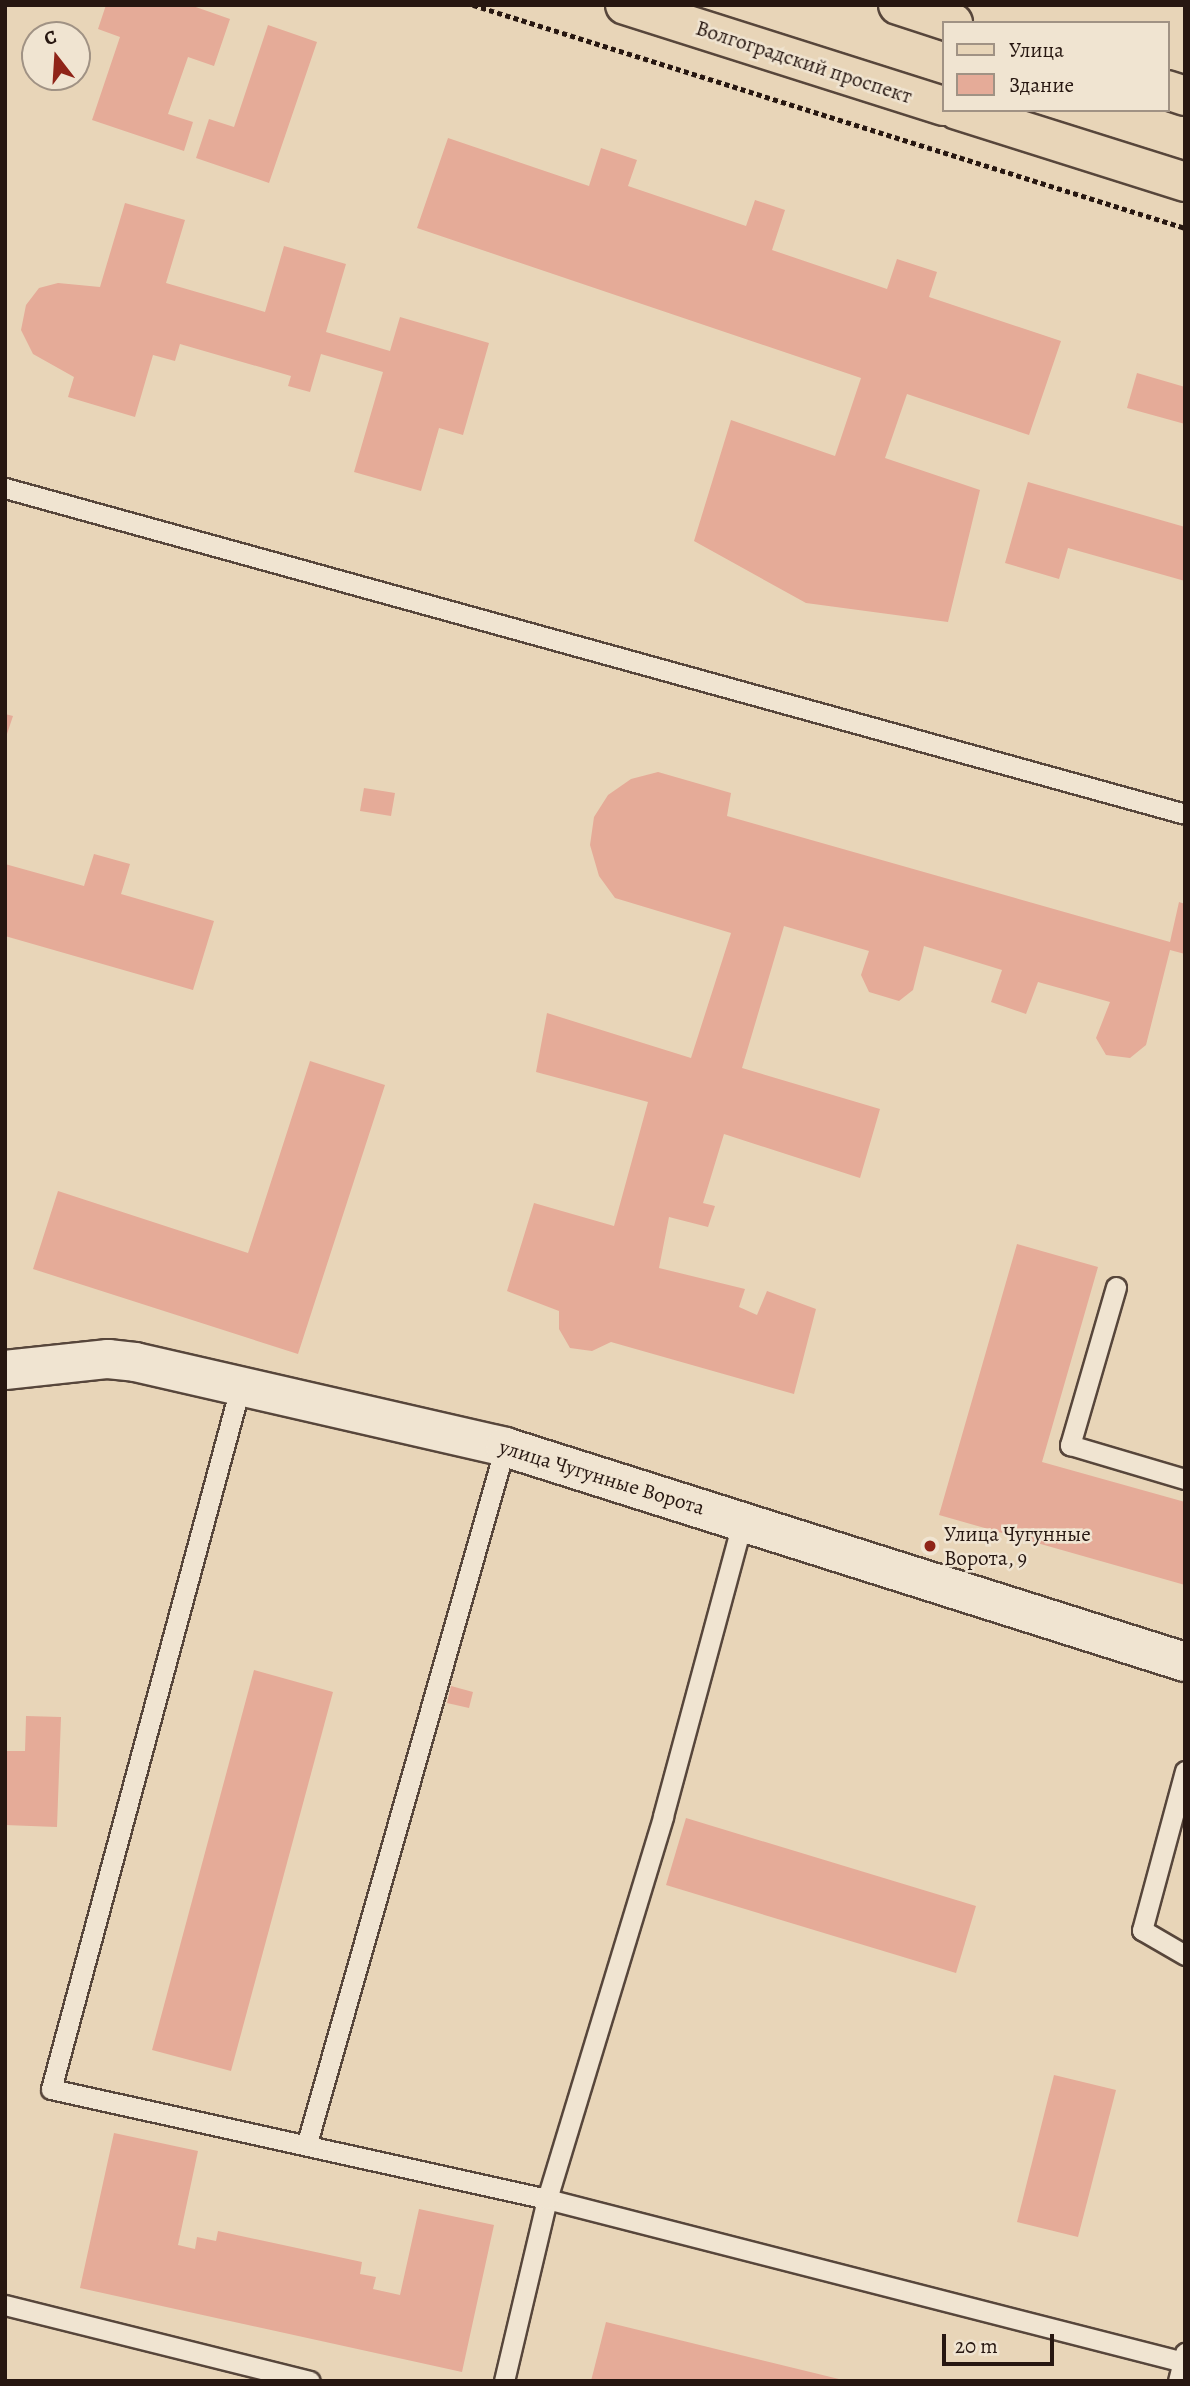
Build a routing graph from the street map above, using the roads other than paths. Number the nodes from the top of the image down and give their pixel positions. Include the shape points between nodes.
1 (625, 5) edge
2 (898, 5) edge
3 (947, 21) edge
4 (942, 106) edge
5 (963, 112) edge
6 (1185, 182) edge
7 (5, 488) edge
8 (1185, 814) edge
9 (1116, 1287) dead end
10 (5, 1370) edge
11 (241, 1384) junction
12 (505, 1447) junction
13 (1185, 1479) edge
14 (743, 1520) junction
15 (1185, 1661) edge
16 (1185, 1771) edge
17 (1185, 1955) edge
18 (307, 2143) junction
19 (547, 2199) junction
20 (5, 2305) edge
21 (1182, 2365) edge
22 (310, 2381) edge
23 (504, 2381) edge

1 - 4 main road, Волгоградский проспект
2 - 3 main road
5 - 6 main road
7 - 8 lane
9 - 13 lane via 1070,1446
10 - 11 street, улица Чугунные Ворота via 108,1359
11 - 12 street, улица Чугунные Ворота
11 - 18 lane via 51,2089
12 - 14 street, улица Чугунные Ворота
12 - 18 lane
14 - 15 street, улица Чугунные Ворота
14 - 19 lane via 663,1816
16 - 17 lane via 1142,1930
18 - 19 lane
19 - 21 lane
19 - 23 lane
20 - 22 lane

